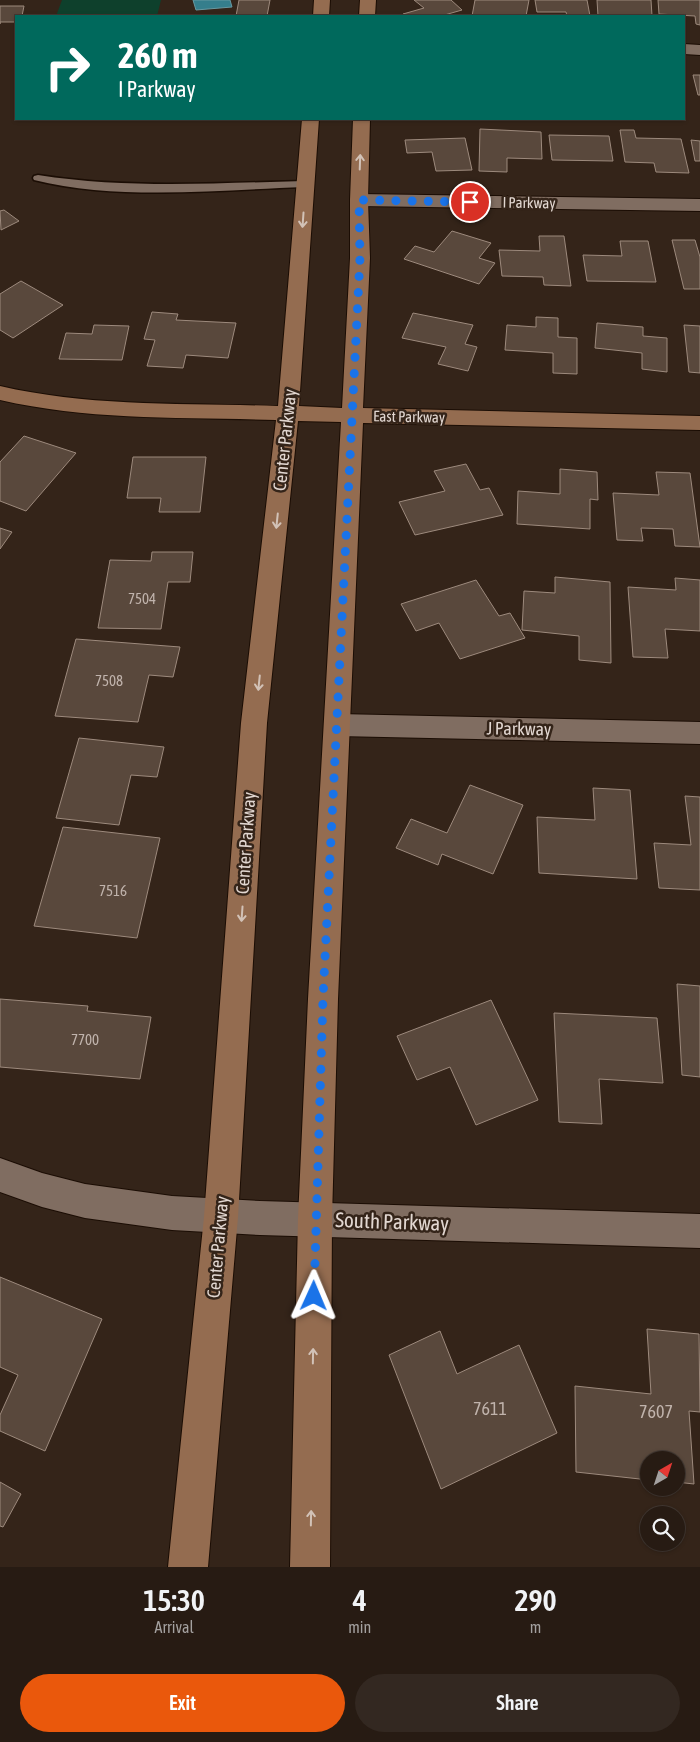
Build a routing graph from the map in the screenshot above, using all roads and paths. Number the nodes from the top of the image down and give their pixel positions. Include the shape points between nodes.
1 (322, 0) edge
2 (368, 0) edge
3 (321, 15) edge
4 (367, 15) edge
5 (685, 49) edge
6 (700, 50) edge
7 (310, 120) edge
8 (362, 120) edge
9 (38, 178) dead end
10 (304, 184) junction
11 (359, 200) junction
12 (700, 205) edge
13 (0, 393) edge
14 (288, 413) junction
15 (352, 416) junction
16 (700, 423) edge
17 (338, 725) junction
18 (700, 733) edge
19 (0, 1175) edge
20 (221, 1217) junction
21 (315, 1219) junction
22 (700, 1231) edge
23 (188, 1567) edge
24 (310, 1567) edge

1 - 3 street
2 - 4 street
5 - 6 street
7 - 10 street, Center Parkway
11 -> 8 street
9 - 10 lane via 68,184 172,188
10 -> 14 street, Center Parkway
11 - 12 street, I Parkway
11 - 15 street via 360,258
13 - 14 street, East Parkway via 56,405
14 - 15 street, East Parkway
14 -> 20 street, Center Parkway via 254,723
15 - 16 street, East Parkway
15 - 17 street
17 - 18 street, J Parkway
17 - 21 street
19 - 20 street, South Parkway via 75,1200 125,1209
20 - 21 street, South Parkway
20 - 23 street, Center Parkway
21 - 22 street, South Parkway
24 -> 21 street

